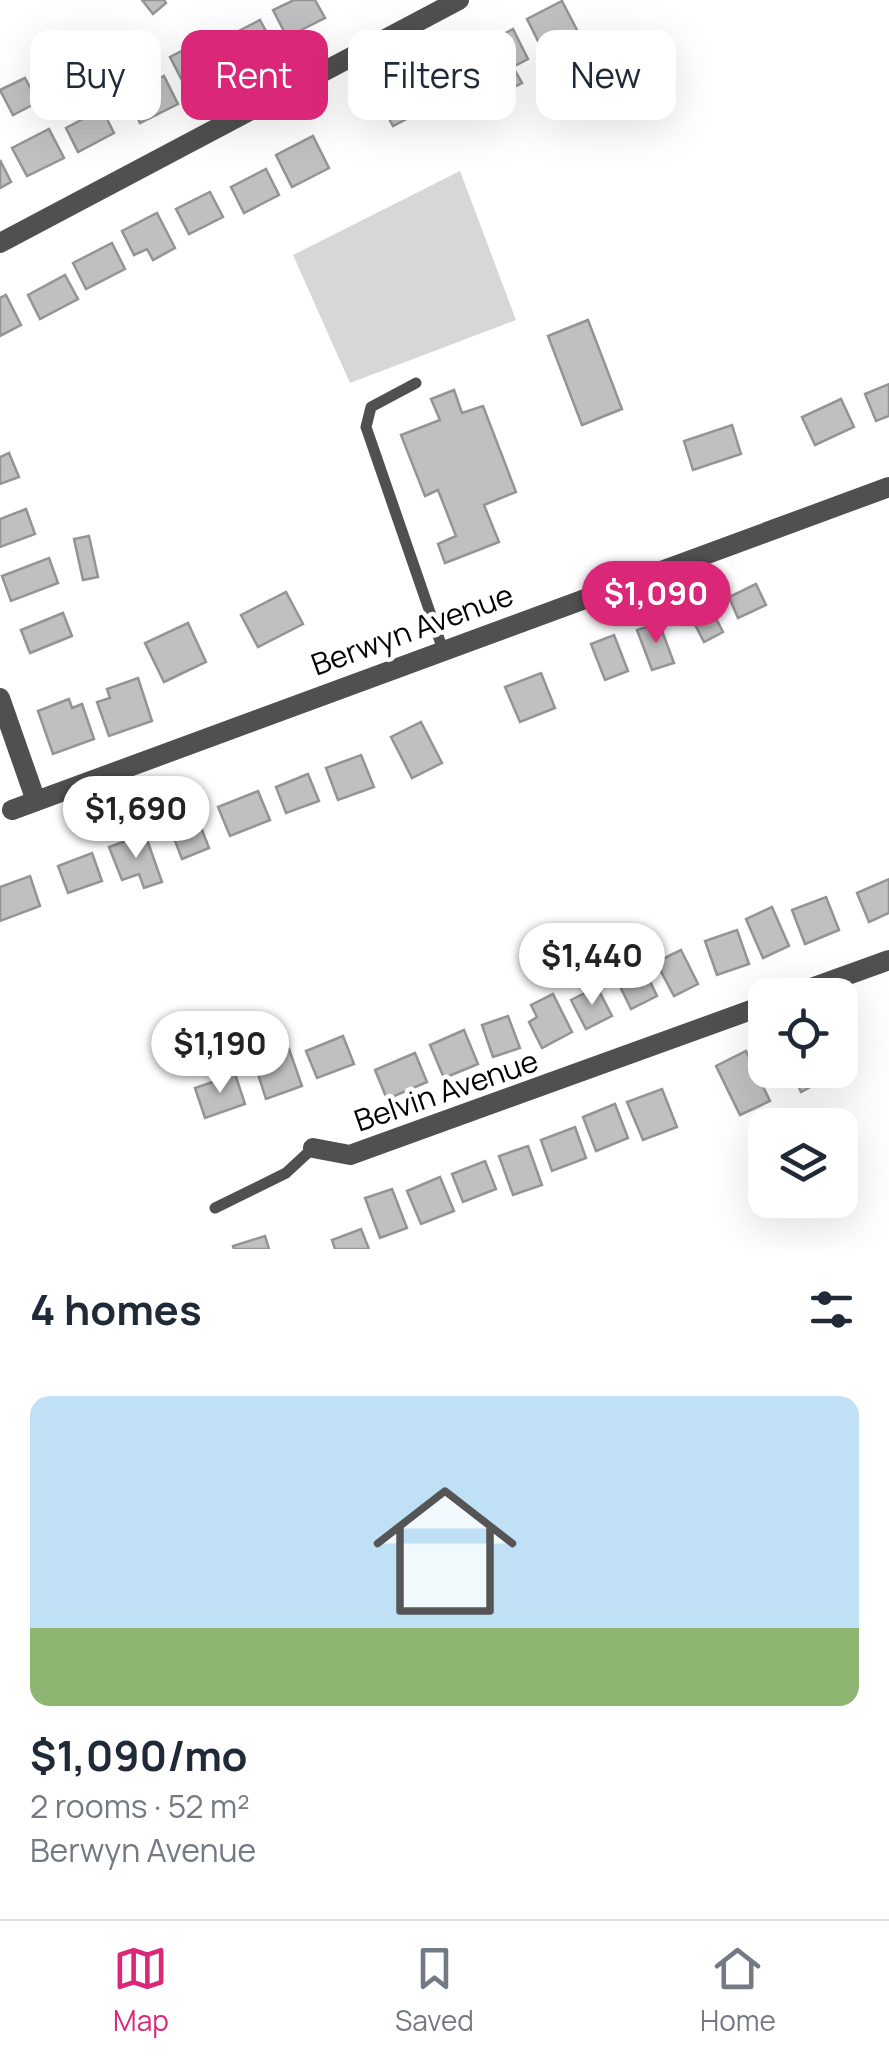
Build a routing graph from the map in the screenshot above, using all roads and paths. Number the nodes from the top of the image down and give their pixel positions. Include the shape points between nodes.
1 (459, 0) edge
2 (435, 6) edge
3 (0, 242) edge
4 (416, 383) dead end
5 (889, 487) edge
6 (443, 650) junction
7 (0, 698) edge
8 (36, 800) junction
9 (12, 810) dead end
10 (889, 960) edge
11 (839, 978) edge
12 (748, 1011) edge
13 (313, 1148) joint
14 (215, 1208) dead end

1 - 2 street
2 - 3 street
4 - 6 lane via 371,408 366,427
5 - 6 street, Berwyn Avenue
6 - 8 street, Berwyn Avenue
7 - 8 street
8 - 9 street, Berwyn Avenue
10 - 11 street
12 - 13 street, Belvin Avenue via 350,1156
13 - 14 lane via 286,1173

